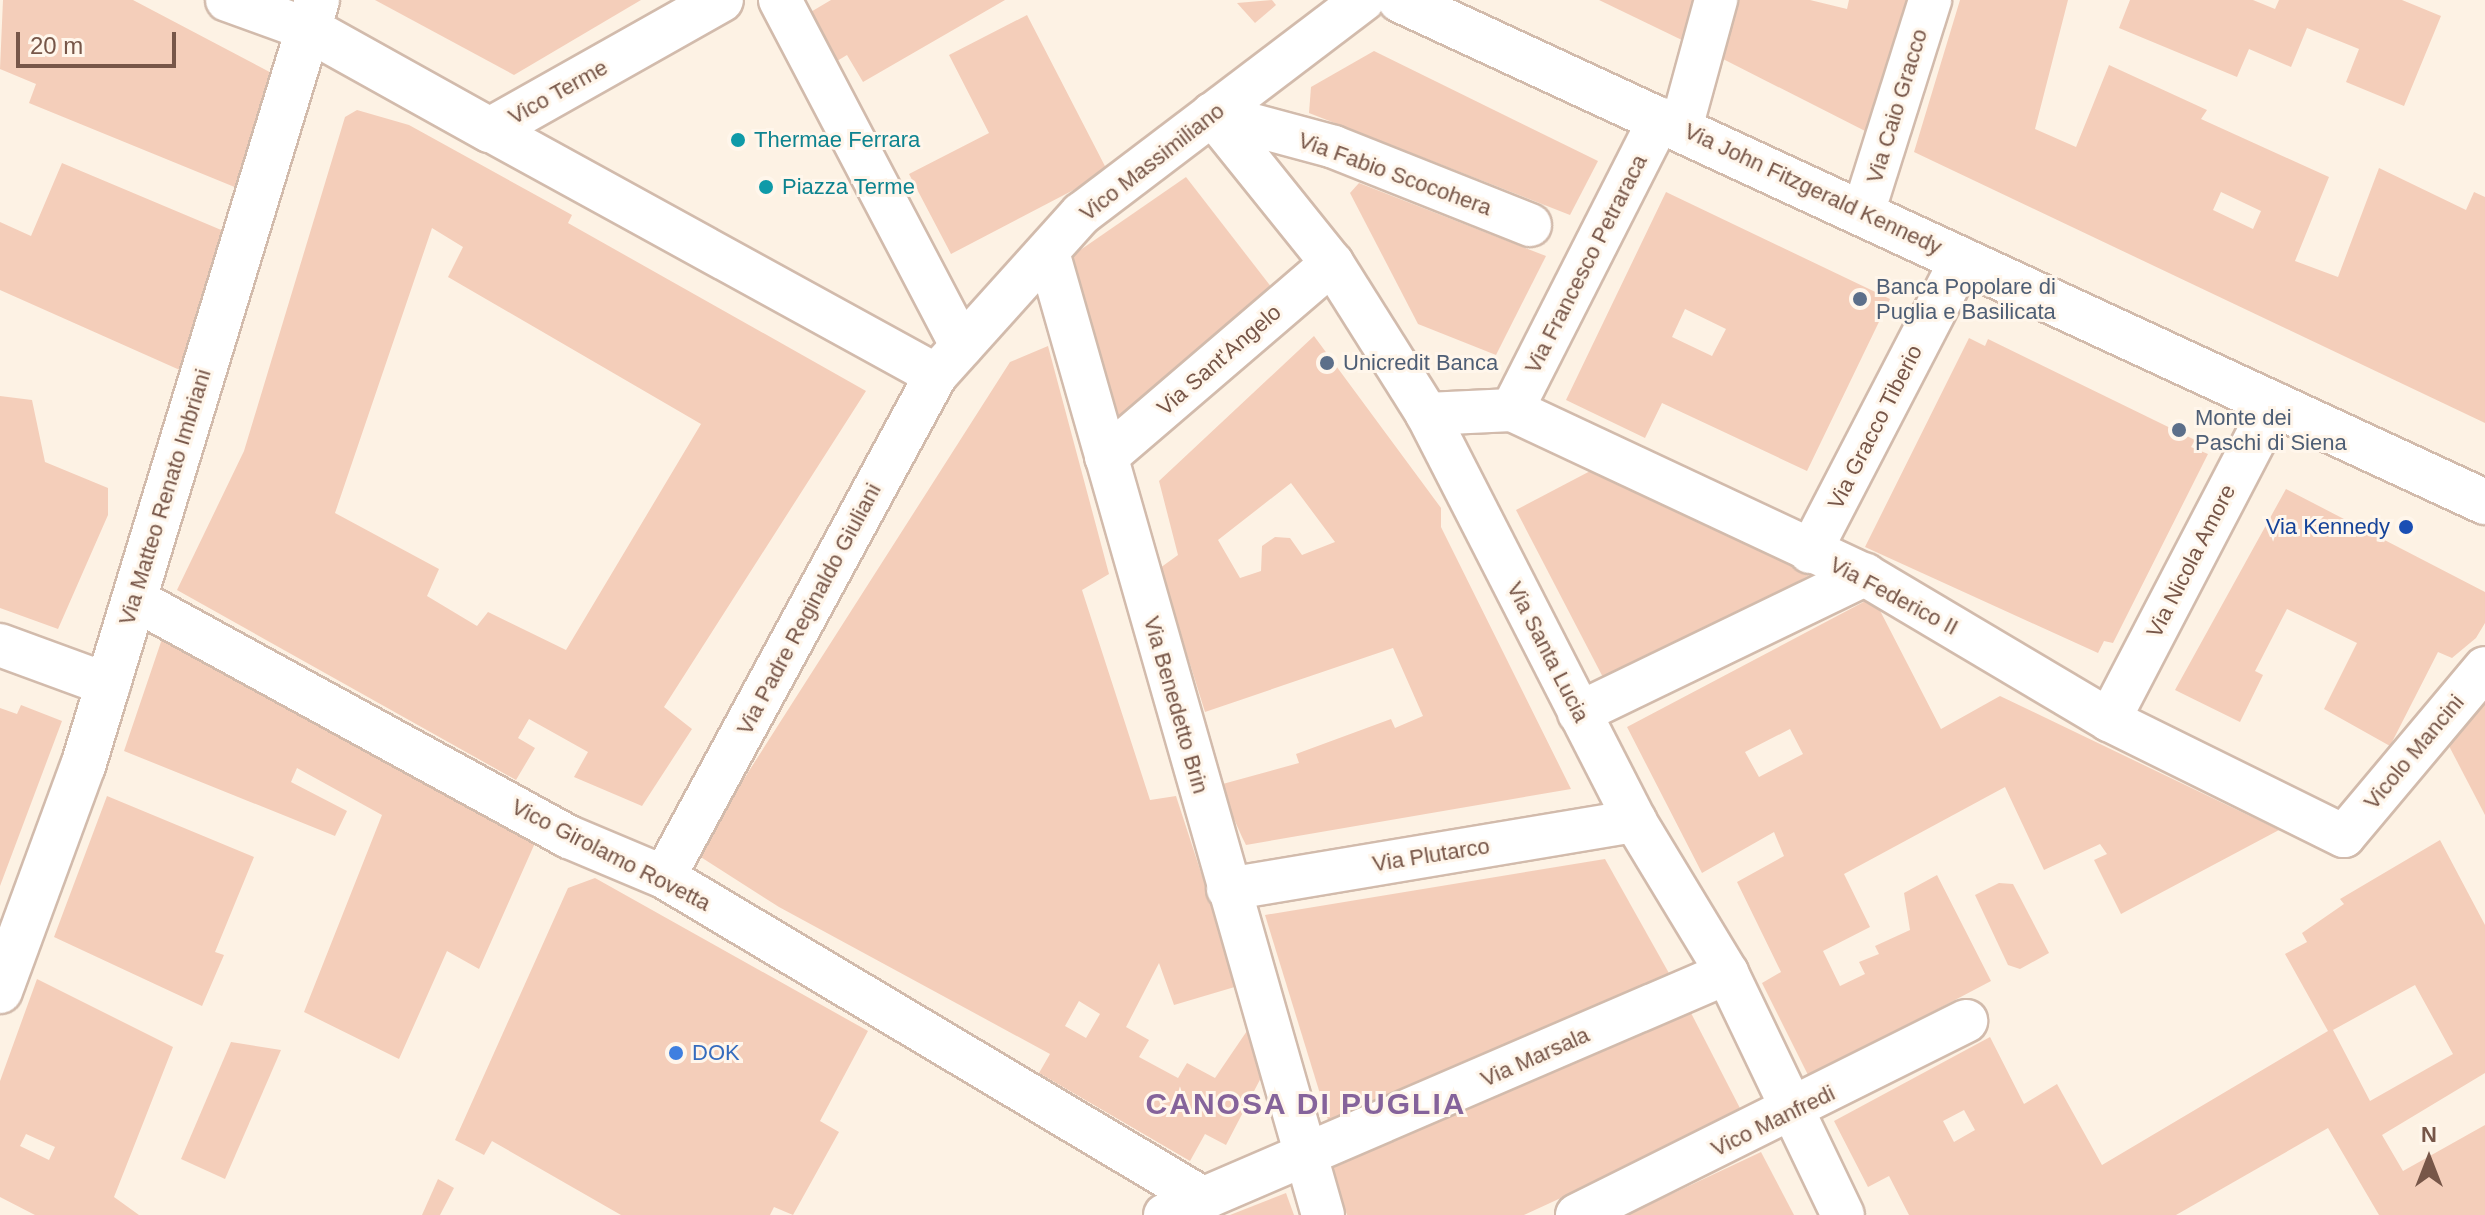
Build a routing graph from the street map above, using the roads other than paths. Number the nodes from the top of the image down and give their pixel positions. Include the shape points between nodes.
1 (227, 0) edge
2 (721, 0) edge
3 (780, 0) edge
4 (1363, 0) edge
5 (1400, 0) edge
6 (1716, 0) edge
7 (1930, 0) edge
8 (313, 15) edge
9 (1212, 114) junction
10 (1670, 123) junction
11 (490, 130) junction
12 (1863, 213) junction
13 (1530, 225) dead end
14 (1048, 252) junction
15 (1962, 259) junction
16 (1332, 263) junction
17 (949, 361) junction
18 (2274, 403) junction
19 (1512, 410) junction
20 (1427, 414) junction
21 (1106, 457) junction
22 (2485, 502) edge
23 (1810, 552) junction
24 (1865, 575) junction
25 (134, 599) junction
26 (0, 645) edge
27 (2485, 668) edge
28 (109, 685) junction
29 (1579, 713) junction
30 (2109, 720) junction
31 (1635, 821) junction
32 (2344, 836) joint
33 (664, 877) junction
34 (1228, 889) junction
35 (1727, 973) junction
36 (0, 991) edge
37 (1966, 1021) dead end
38 (1792, 1112) junction
39 (1304, 1158) junction
40 (1204, 1199) junction
41 (1165, 1215) edge
42 (1323, 1215) edge
43 (1577, 1215) edge
44 (1843, 1215) edge

1 - 8 street
2 - 11 street, Vico Terme
3 - 17 street
4 - 9 street, Vico Massimiliano
5 - 10 street, Via John Fitzgerald Kennedy
6 - 10 street, Via Francesco Petraraca
7 - 12 street, Via Caio Gracco
8 - 11 street, Vico Terme
8 - 25 street, Via Matteo Renato Imbriani
9 - 13 street, Via Fabio Scocohera via 1334,147
9 - 14 street, Vico Massimiliano via 1081,214
9 - 16 street, Via Santa Lucia
10 - 12 street, Via John Fitzgerald Kennedy
10 - 19 street, Via Francesco Petraraca
11 - 17 street
12 - 15 street, Via John Fitzgerald Kennedy
14 - 17 street, Vico Massimiliano
14 - 21 street, Via Benedetto Brin
15 - 18 street, Via John Fitzgerald Kennedy
15 - 23 street, Via Gracco Tiberio
16 - 20 street, Via Santa Lucia
16 - 21 street, Via Sant'Angelo
17 - 33 street, Via Padre Reginaldo Giuliani
18 - 22 street, Via John Fitzgerald Kennedy
18 - 30 street, Via Nicola Amore
19 - 20 street, Via Federico II
19 - 23 street, Via Federico II
20 - 29 street, Via Santa Lucia
21 - 34 street, Via Benedetto Brin
23 - 24 street, Via Federico II
24 - 29 street
24 - 30 street, Via Federico II
25 - 28 street, Via Matteo Renato Imbriani
25 - 33 street, Vico Girolamo Rovetta via 569,837
26 - 28 street
27 - 32 street, Vicolo Mancini
28 - 36 street, Via Matteo Renato Imbriani
29 - 31 street, Via Santa Lucia
30 - 32 street, Via Federico II
31 - 34 street, Via Plutarco
31 - 35 street, Via Santa Lucia
33 - 40 street, Vico Girolamo Rovetta
34 - 39 street, Via Benedetto Brin
35 - 38 street, Via Santa Lucia
35 - 39 street, Via Marsala
37 - 38 street, Vico Manfredi
38 - 43 street, Vico Manfredi
38 - 44 street, Via Santa Lucia
39 - 40 street, Via Marsala
39 - 42 street
40 - 41 street, Via Marsala

